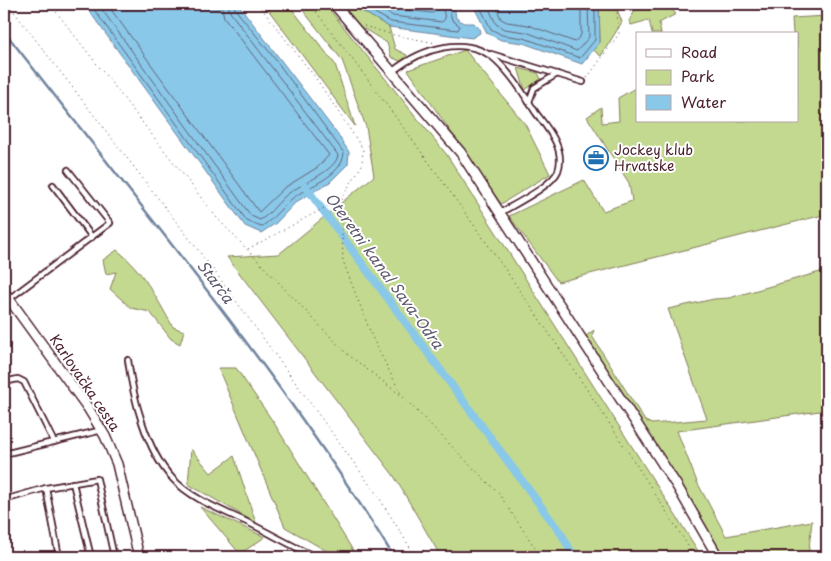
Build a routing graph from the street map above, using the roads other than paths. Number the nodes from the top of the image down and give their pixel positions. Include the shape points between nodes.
1 (334, 4) edge
2 (483, 52) junction
3 (393, 71) junction
4 (557, 74) junction
5 (583, 82) road end
6 (529, 102) junction
7 (68, 170) dead end
8 (52, 185) dead end
9 (500, 213) junction
10 (92, 236) junction
11 (6, 296) edge
12 (128, 360) dead end
13 (4, 382) edge
14 (102, 430) junction
15 (54, 442) junction
16 (4, 454) edge
17 (73, 483) junction
18 (46, 488) junction
19 (4, 500) edge
20 (59, 557) edge
21 (90, 557) edge
22 (114, 557) edge
23 (139, 557) edge
24 (316, 557) edge
25 (718, 557) edge

1 - 3 street
2 - 3 lane via 450,45 409,58
2 - 4 lane
2 - 6 lane via 513,78
3 - 9 street via 461,153
4 - 5 lane
4 - 6 lane via 534,88
6 - 9 lane via 560,151 559,169 553,180
7 - 10 lane via 110,223
8 - 10 lane
9 - 25 street via 677,486
10 - 11 lane
11 - 14 street, Karlovačka cesta
12 - 24 lane via 135,402 155,454 170,477 222,511
13 - 15 lane via 16,379 24,382
14 - 15 lane
14 - 23 street, Karlovačka cesta via 117,464
15 - 16 lane
17 - 18 lane
17 - 21 lane
17 - 22 lane via 97,478
18 - 19 lane
18 - 20 lane

